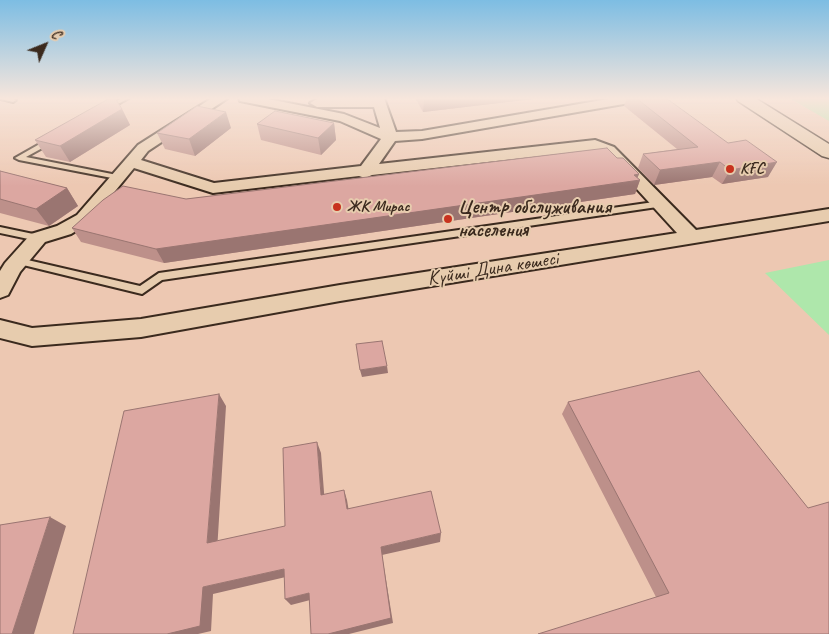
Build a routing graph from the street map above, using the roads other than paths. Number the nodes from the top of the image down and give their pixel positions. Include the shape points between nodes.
1 (175, 128) edge
2 (367, 128) edge
3 (387, 128) edge
4 (465, 128) edge
5 (791, 128) edge
6 (815, 128) edge
7 (58, 135) edge
8 (829, 136) edge
9 (390, 137) junction
10 (829, 152) edge
11 (131, 162) junction
12 (365, 172) junction
13 (117, 177) junction
14 (661, 204) junction
15 (829, 215) edge
16 (0, 230) edge
17 (692, 237) junction
18 (38, 238) junction
19 (18, 261) junction
20 (0, 290) edge
21 (0, 329) edge

1 - 11 street via 143,148
2 - 9 street
3 - 9 street
4 - 9 street
5 - 10 main road
6 - 8 main road
7 - 13 lane via 19,158
9 - 12 street
11 - 12 street via 213,188
11 - 13 street
12 - 14 street via 595,145 609,150
13 - 18 street via 83,219 64,230
14 - 17 street
14 - 19 lane via 159,277 142,290
15 - 17 street, Күйші Дина көшесі
16 - 18 lane
17 - 21 street, Күйші Дина көшесі via 246,308 141,328 32,337
18 - 19 street
19 - 20 street

